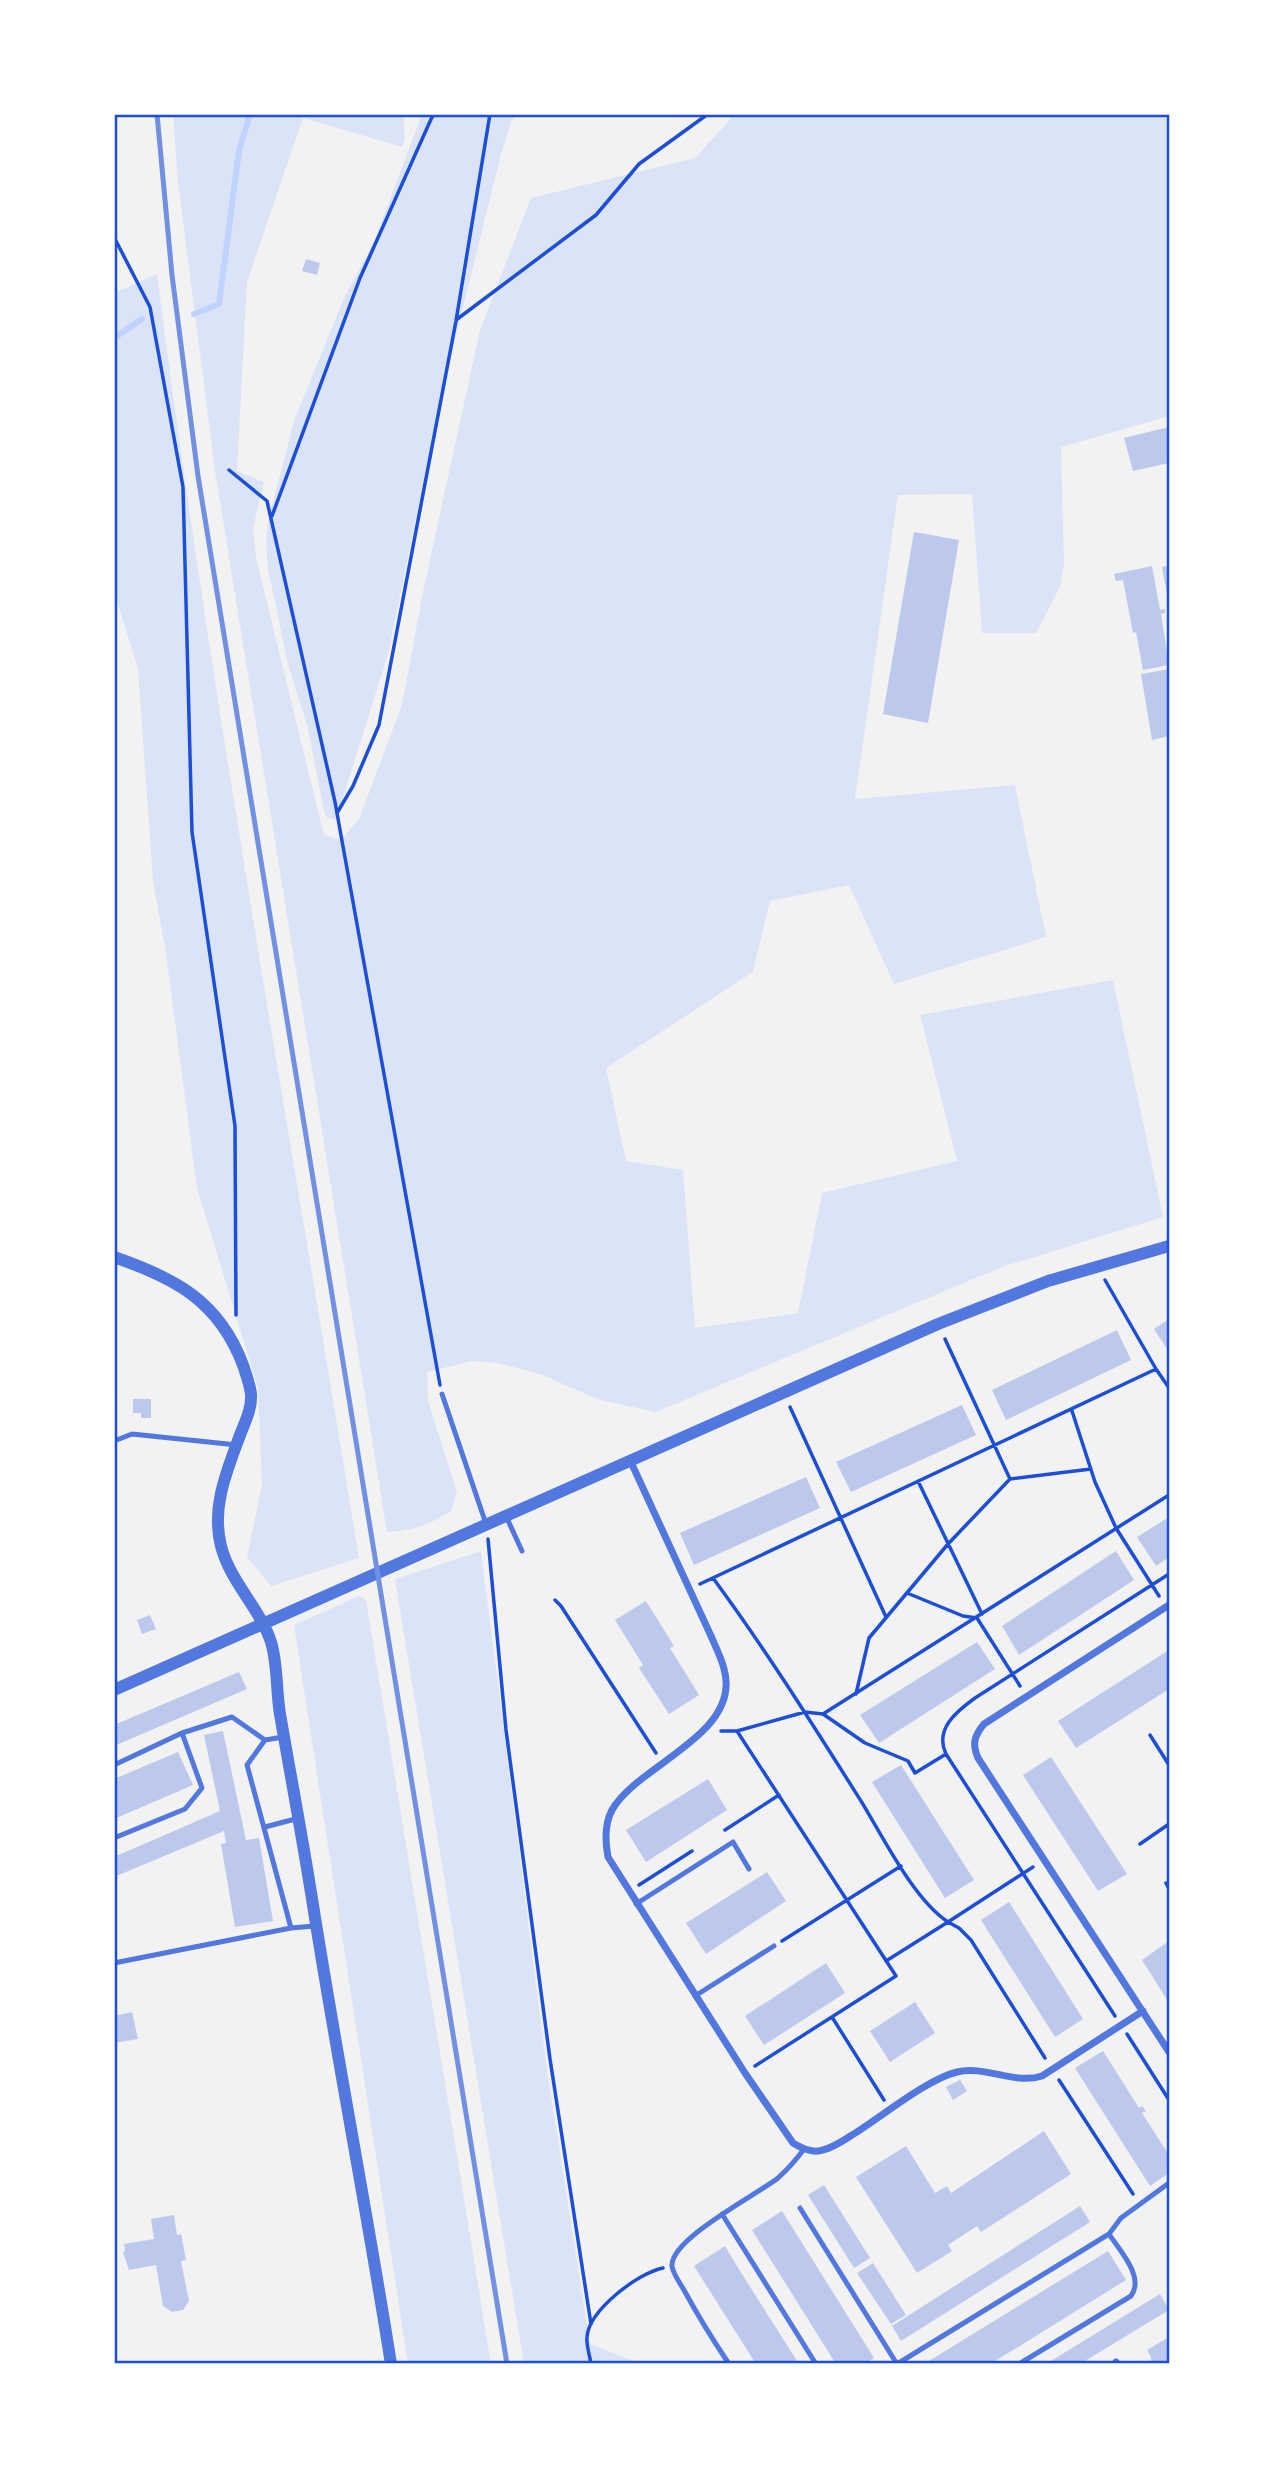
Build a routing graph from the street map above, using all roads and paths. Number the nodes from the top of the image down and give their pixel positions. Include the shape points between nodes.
1 (436, 114) edge
2 (490, 114) edge
3 (708, 114) edge
4 (114, 237) edge
5 (456, 321) junction
6 (229, 470) dead end
7 (271, 518) junction
8 (337, 814) junction
9 (1169, 1246) edge
10 (114, 1258) edge
11 (1097, 1266) junction
12 (236, 1321) dead end
13 (938, 1324) junction
14 (1156, 1369) junction
15 (1169, 1388) edge
16 (784, 1393) junction
17 (442, 1394) joint
18 (1072, 1411) junction
19 (114, 1441) edge
20 (237, 1445) junction
21 (995, 1446) junction
22 (630, 1460) junction
23 (1091, 1469) junction
24 (1010, 1479) junction
25 (918, 1481) junction
26 (1169, 1494) edge
27 (506, 1516) junction
28 (840, 1518) junction
29 (486, 1525) junction
30 (1116, 1528) junction
31 (948, 1544) junction
32 (522, 1551) dead end
33 (1169, 1574) edge
34 (713, 1577) junction
35 (1152, 1585) junction
36 (688, 1589) junction
37 (907, 1593) junction
38 (555, 1600) dead end
39 (1168, 1606) edge
40 (982, 1614) junction
41 (886, 1617) junction
42 (977, 1618) junction
43 (263, 1623) junction
44 (1013, 1674) junction
45 (116, 1690) edge
46 (856, 1694) junction
47 (1027, 1697) junction
48 (805, 1712) junction
49 (823, 1714) junction
50 (737, 1731) junction
51 (702, 1732) junction
52 (182, 1733) junction
53 (1150, 1735) dead end
54 (284, 1737) junction
55 (265, 1740) junction
56 (946, 1754) junction
57 (662, 1764) junction
58 (114, 1765) edge
59 (1169, 1765) edge
60 (300, 1818) junction
61 (1169, 1825) edge
62 (265, 1827) junction
63 (114, 1838) edge
64 (1140, 1843) dead end
65 (1044, 1860) junction
66 (901, 1866) junction
67 (749, 1869) dead end
68 (1023, 1873) junction
69 (1166, 1883) dead end
70 (1169, 1889) edge
71 (847, 1900) junction
72 (636, 1904) junction
73 (948, 1922) junction
74 (317, 1926) junction
75 (291, 1928) junction
76 (774, 1946) joint
77 (886, 1961) junction
78 (114, 1963) edge
79 (695, 1996) junction
80 (1143, 2011) junction
81 (832, 2017) junction
82 (1121, 2025) junction
83 (1169, 2052) edge
84 (1052, 2070) junction
85 (745, 2073) junction
86 (1169, 2100) edge
87 (891, 2110) junction
88 (804, 2150) junction
89 (1169, 2183) edge
90 (1140, 2204) junction
91 (800, 2208) dead end
92 (722, 2214) junction
93 (1109, 2234) junction
94 (672, 2266) junction
95 (591, 2324) junction
96 (391, 2364) edge
97 (591, 2364) edge
98 (729, 2364) edge
99 (816, 2364) edge
100 (1019, 2364) edge

1 - 7 path via 360,278
2 - 5 path
3 - 5 path via 639,164 596,215
4 - 12 path via 150,307 183,487 192,832 235,1126
5 - 8 path via 379,725
6 - 7 path via 267,501
7 - 8 path
8 - 17 path
9 - 11 street
10 - 20 street via 167,1279 196,1297 224,1329 236,1349 251,1395
11 - 13 street
11 - 14 path
13 - 16 street
13 - 21 path
14 - 15 path
14 - 18 path
16 - 22 street
16 - 28 path
17 - 29 lane
18 - 21 path
18 - 23 path
19 - 20 lane via 132,1434
20 - 43 street via 222,1482 219,1537 232,1575
21 - 24 path
21 - 25 path
22 - 27 street
22 - 36 street
23 - 24 path
23 - 30 path
24 - 31 path
25 - 28 path
25 - 31 path
26 - 30 path
27 - 29 street
27 - 32 lane
28 - 34 path
28 - 41 path
29 - 43 street
29 - 95 path via 508,1744
30 - 35 path
30 - 40 path
31 - 37 path
31 - 40 path
33 - 35 path
34 - 36 path
34 - 48 path
35 - 39 path
35 - 44 path
36 - 51 street via 723,1664 726,1683 719,1711
37 - 41 path
37 - 42 path
38 - 57 path
39 - 47 street
40 - 42 path
41 - 46 path via 869,1638
42 - 44 path
42 - 46 path
43 - 45 street
43 - 54 street via 272,1645
44 - 47 path
44 - 56 path via 948,1722 943,1734
46 - 49 path
47 - 65 street via 984,1724 974,1746
48 - 49 path
48 - 50 path
48 - 66 path
49 - 56 path via 865,1743 908,1761 915,1773
50 - 51 path
50 - 71 path
51 - 57 street
52 - 55 lane via 232,1717
52 - 58 lane
52 - 63 lane via 202,1788 185,1809
53 - 59 path
54 - 55 lane
54 - 60 street
55 - 62 lane via 247,1765
56 - 68 path
57 - 72 street via 618,1801 607,1825 608,1857
60 - 62 lane
60 - 74 street
61 - 64 path
62 - 75 lane
65 - 68 path
65 - 80 street
66 - 71 path
66 - 73 path via 925,1903
67 - 72 lane via 733,1842
68 - 73 path
68 - 82 path
69 - 70 path
71 - 76 path
71 - 77 path
72 - 79 street
73 - 77 path
73 - 84 path via 971,1940
74 - 75 lane
74 - 96 street
75 - 78 lane
76 - 79 lane
77 - 81 path via 896,1976
79 - 85 street
80 - 82 street
80 - 83 street
81 - 85 path
81 - 87 path
82 - 84 street
82 - 86 path
84 - 87 street via 1027,2079 960,2071 935,2080
84 - 90 path
85 - 88 street via 783,2131
87 - 88 street via 830,2147 819,2152
88 - 92 lane via 777,2179
89 - 90 lane
90 - 93 lane
91 - 93 lane via 897,2364
92 - 94 lane via 681,2247
92 - 99 lane
93 - 100 lane via 1136,2278 1136,2289
94 - 95 path via 638,2278 605,2305
94 - 98 lane
95 - 97 path via 587,2337

